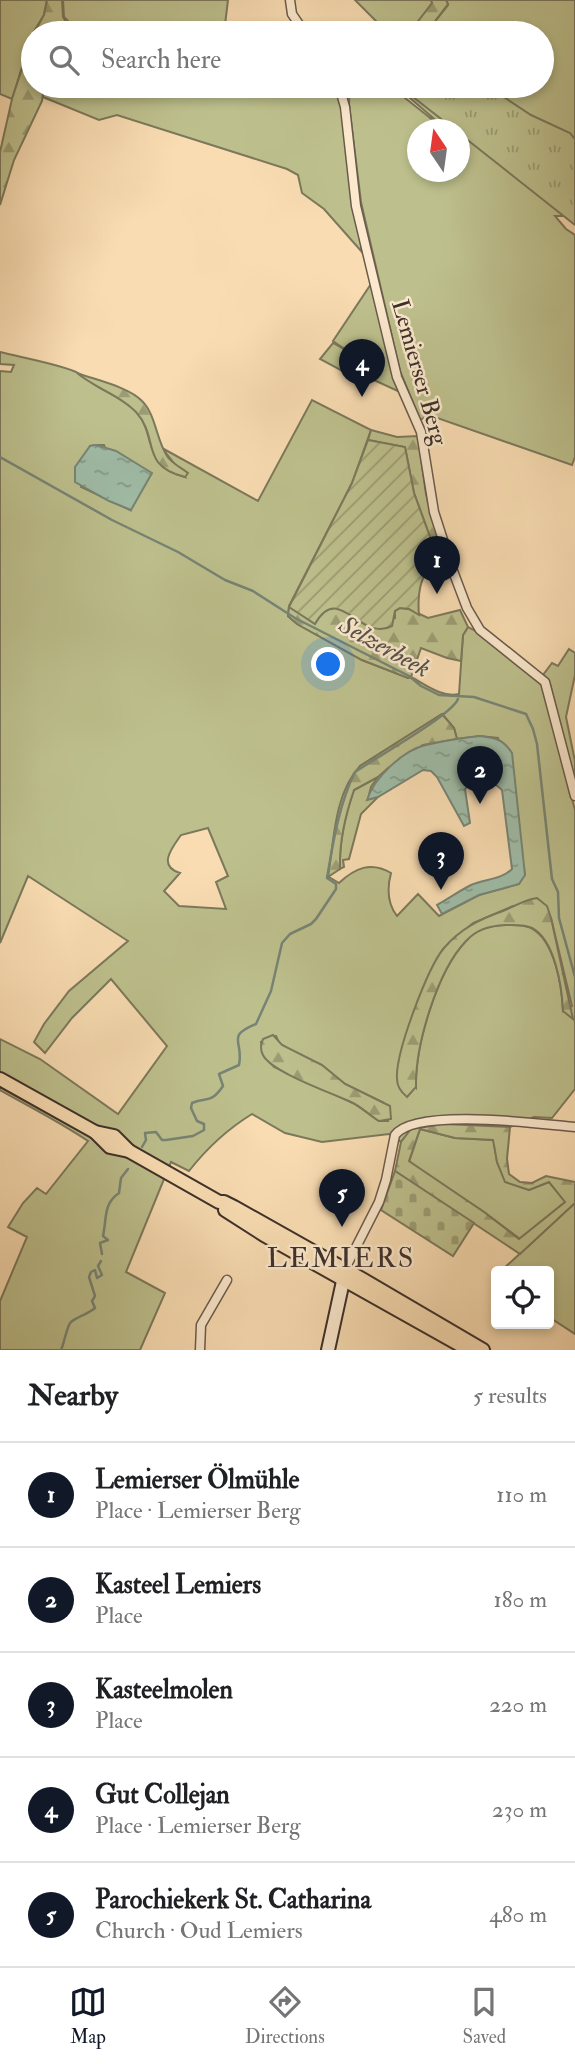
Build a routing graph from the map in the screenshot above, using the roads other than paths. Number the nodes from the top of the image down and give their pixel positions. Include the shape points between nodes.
1 (290, 0) edge
2 (296, 21) edge
3 (342, 98) edge
4 (575, 796) edge
5 (0, 1079) edge
6 (575, 1127) edge
7 (344, 1274) junction
8 (226, 1280) dead end
9 (200, 1350) edge
10 (328, 1350) edge
11 (469, 1350) edge
12 (483, 1350) edge

1 - 2 street
3 - 4 street, Lemierser Berg via 356,206 397,376 421,432 434,512 453,571 480,630 545,682
5 - 7 main road via 95,1132 110,1147 129,1151 224,1202
6 - 7 street via 463,1119 399,1130 381,1195
7 - 10 street
7 - 11 main road
7 - 12 main road
8 - 9 street via 201,1325

